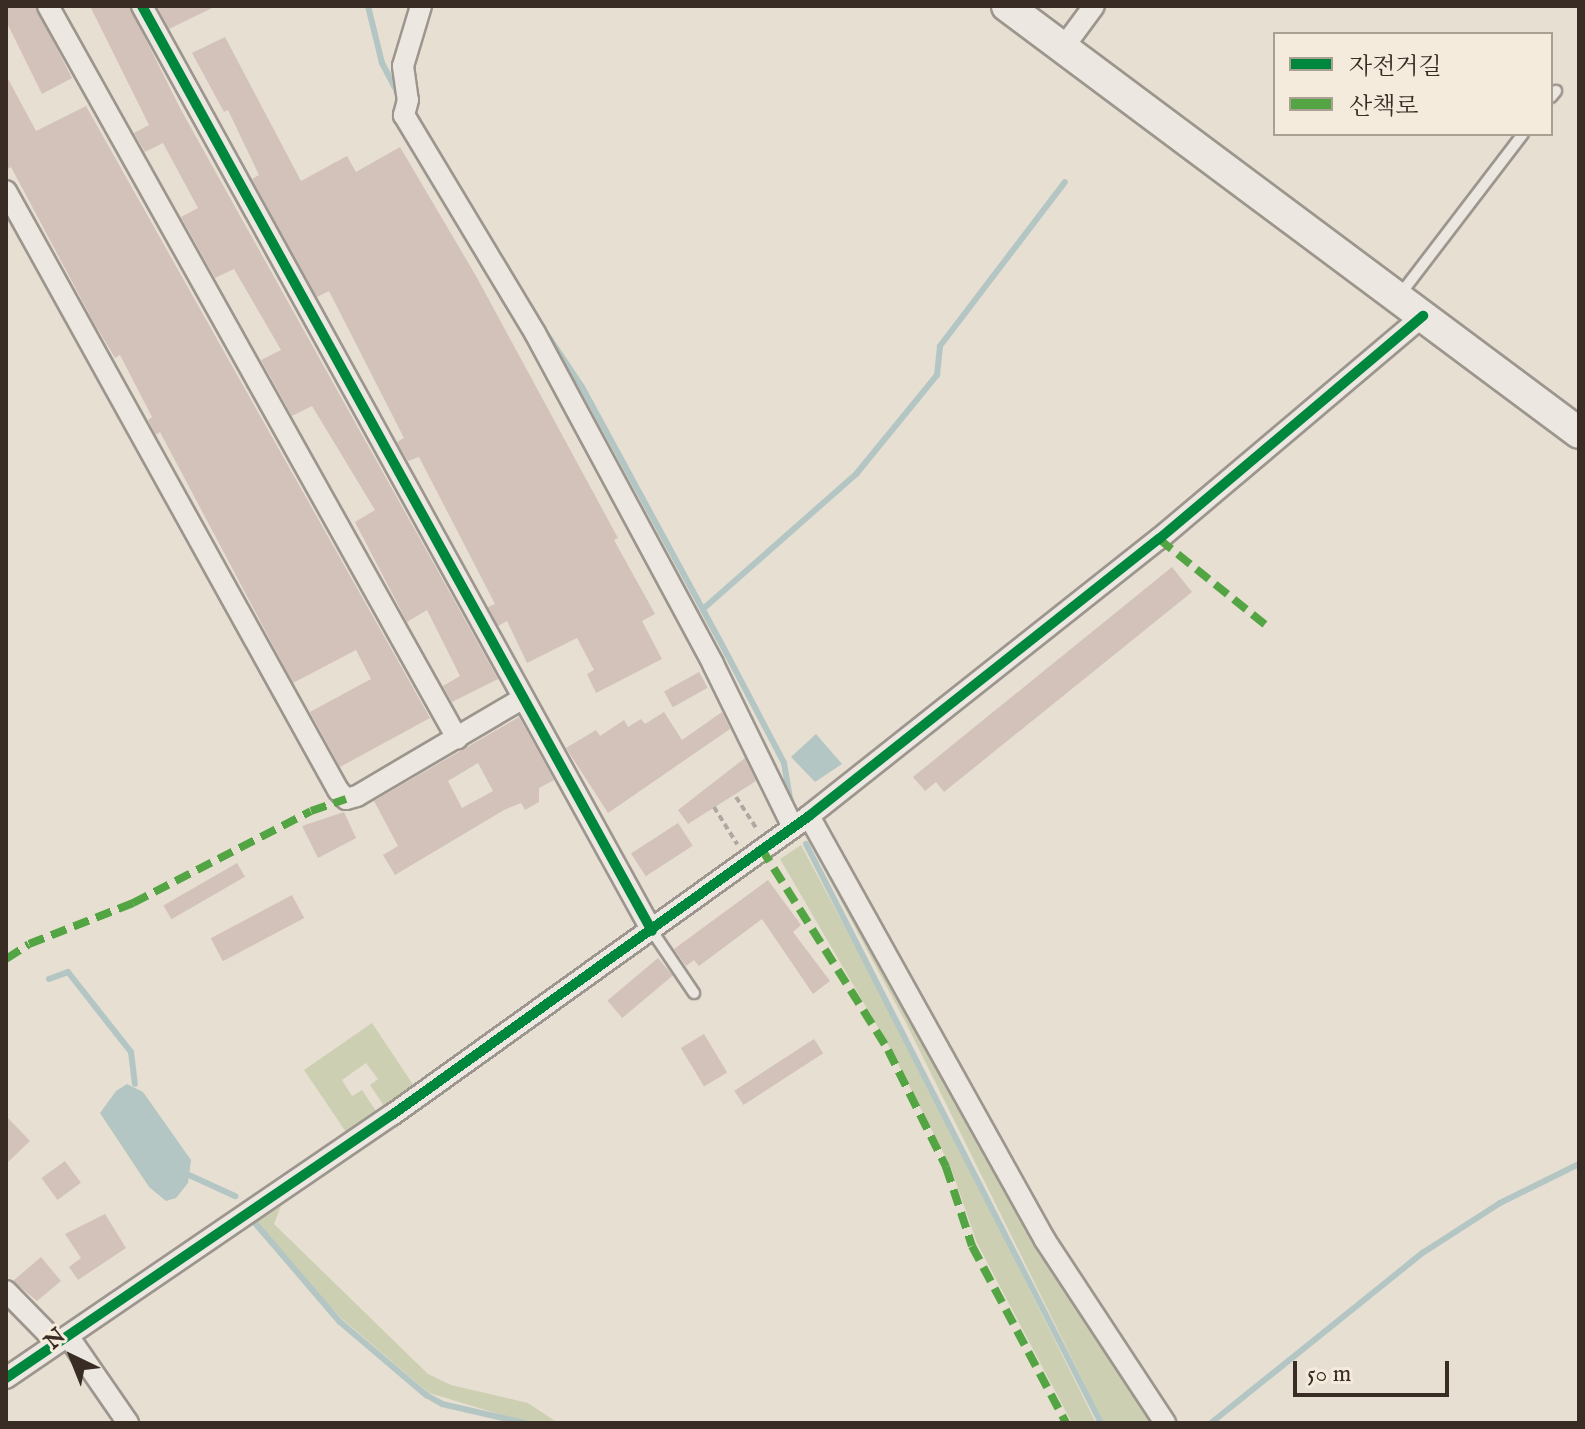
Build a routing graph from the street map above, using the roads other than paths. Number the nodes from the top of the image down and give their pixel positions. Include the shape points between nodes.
1 (48, 6) edge
2 (142, 6) edge
3 (421, 6) edge
4 (1007, 6) edge
5 (1094, 6) edge
6 (1063, 48) junction
7 (1521, 136) edge
8 (6, 191) edge
9 (1398, 298) junction
10 (1423, 316) junction
11 (1579, 433) edge
12 (522, 699) junction
13 (457, 738) junction
14 (801, 822) junction
15 (652, 931) junction
16 (694, 993) dead end
17 (6, 1291) edge
18 (62, 1339) junction
19 (6, 1378) edge
20 (128, 1423) edge
21 (1165, 1423) edge

1 - 13 street
2 - 12 street
3 - 14 street via 403,66 408,100 404,115 535,333
4 - 6 main road
5 - 6 street
6 - 9 main road
7 - 9 lane
8 - 13 street via 338,790 346,799 357,796
9 - 10 main road
10 - 11 main road
10 - 14 street via 1147,549
12 - 13 street
12 - 15 street
14 - 15 street
14 - 21 street via 1045,1240
15 - 16 lane
15 - 18 street
17 - 18 street
18 - 19 street
18 - 20 street

